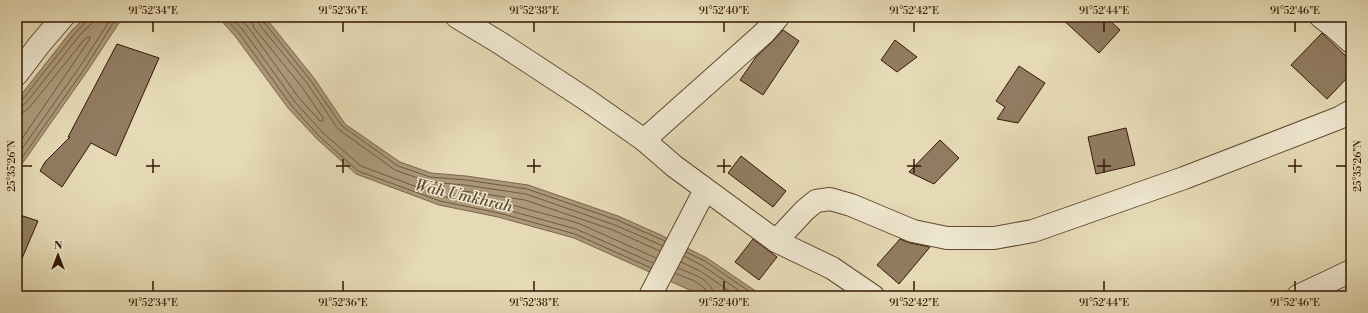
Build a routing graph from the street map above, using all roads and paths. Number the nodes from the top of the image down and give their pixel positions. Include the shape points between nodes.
1 (63, 17) edge
2 (778, 17) edge
3 (1321, 17) edge
4 (459, 18) edge
5 (1351, 42) edge
6 (17, 74) edge
7 (1351, 110) edge
8 (644, 140) junction
9 (705, 190) junction
10 (776, 241) junction
11 (1351, 271) edge
12 (650, 296) edge
13 (873, 296) edge
14 (1298, 296) edge

1 - 6 street
2 - 8 street via 764,33
3 - 5 street
4 - 8 street via 575,92
7 - 10 street via 1339,118 1184,178 1033,231 994,238 947,238 913,231 830,199 816,201
8 - 9 street
9 - 10 street
9 - 12 street
10 - 13 street via 832,268
11 - 14 street

